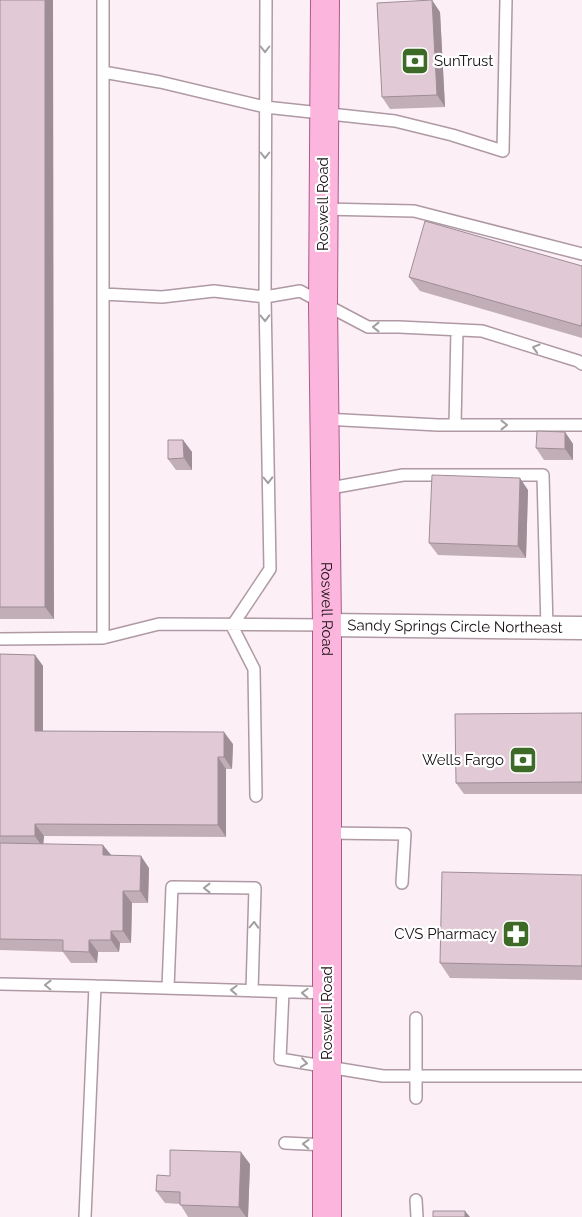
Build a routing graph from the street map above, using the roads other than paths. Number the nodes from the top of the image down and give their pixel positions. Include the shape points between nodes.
1 (103, 0) edge
2 (266, 0) edge
3 (325, 0) edge
4 (506, 0) edge
5 (103, 72) junction
6 (266, 106) junction
7 (324, 113) junction
8 (323, 209) junction
9 (582, 254) edge
10 (103, 294) junction
11 (265, 297) junction
12 (323, 304) junction
13 (456, 330) junction
14 (582, 364) edge
15 (324, 419) junction
16 (455, 425) junction
17 (582, 426) edge
18 (325, 489) junction
19 (327, 624) junction
20 (232, 626) junction
21 (546, 628) junction
22 (582, 628) edge
23 (104, 638) junction
24 (0, 639) edge
25 (256, 796) dead end
26 (327, 833) junction
27 (402, 883) dead end
28 (0, 984) edge
29 (95, 986) junction
30 (168, 988) junction
31 (252, 991) junction
32 (282, 992) junction
33 (327, 994) junction
34 (416, 1018) dead end
35 (327, 1066) junction
36 (416, 1076) junction
37 (582, 1076) edge
38 (416, 1098) dead end
39 (285, 1143) dead end
40 (327, 1144) junction
41 (416, 1200) dead end
42 (85, 1217) edge
43 (327, 1217) edge
44 (417, 1217) edge

1 - 5 lane
2 -> 6 lane
3 - 7 main road, Roswell Road
4 - 7 lane via 503,151 395,120
5 - 6 lane
5 - 10 lane
6 - 7 lane
6 -> 11 lane
7 - 8 main road, Roswell Road
8 - 9 lane via 414,211
8 - 12 main road, Roswell Road
10 - 11 lane via 162,297 214,291
10 - 23 lane
11 - 12 lane via 300,291
11 -> 20 lane via 270,569
13 -> 12 lane via 368,327
12 - 15 main road, Roswell Road
14 -> 13 lane via 482,331
13 - 16 lane
15 - 16 lane
15 - 18 main road, Roswell Road
16 -> 17 lane
18 - 19 main road, Roswell Road
18 - 21 lane via 403,475 543,475
19 - 20 lane
19 - 21 street, Sandy Springs Circle Northeast
19 - 26 main road, Roswell Road
20 - 23 lane via 160,624
20 - 25 lane via 254,669
21 - 22 street, Sandy Springs Circle Northeast
23 - 24 lane
26 - 27 lane via 405,834
26 - 33 main road, Roswell Road
29 -> 28 lane
29 - 30 lane
29 - 42 lane
31 -> 30 lane
31 -> 30 lane via 255,888 172,888
31 - 32 lane
33 -> 32 lane
32 -> 35 lane via 280,1059
33 - 35 main road, Roswell Road
34 - 36 lane
35 - 36 lane via 384,1076
35 - 40 main road, Roswell Road
36 - 37 lane
36 - 38 lane
40 -> 39 lane
40 - 43 main road, Roswell Road
41 - 44 lane

